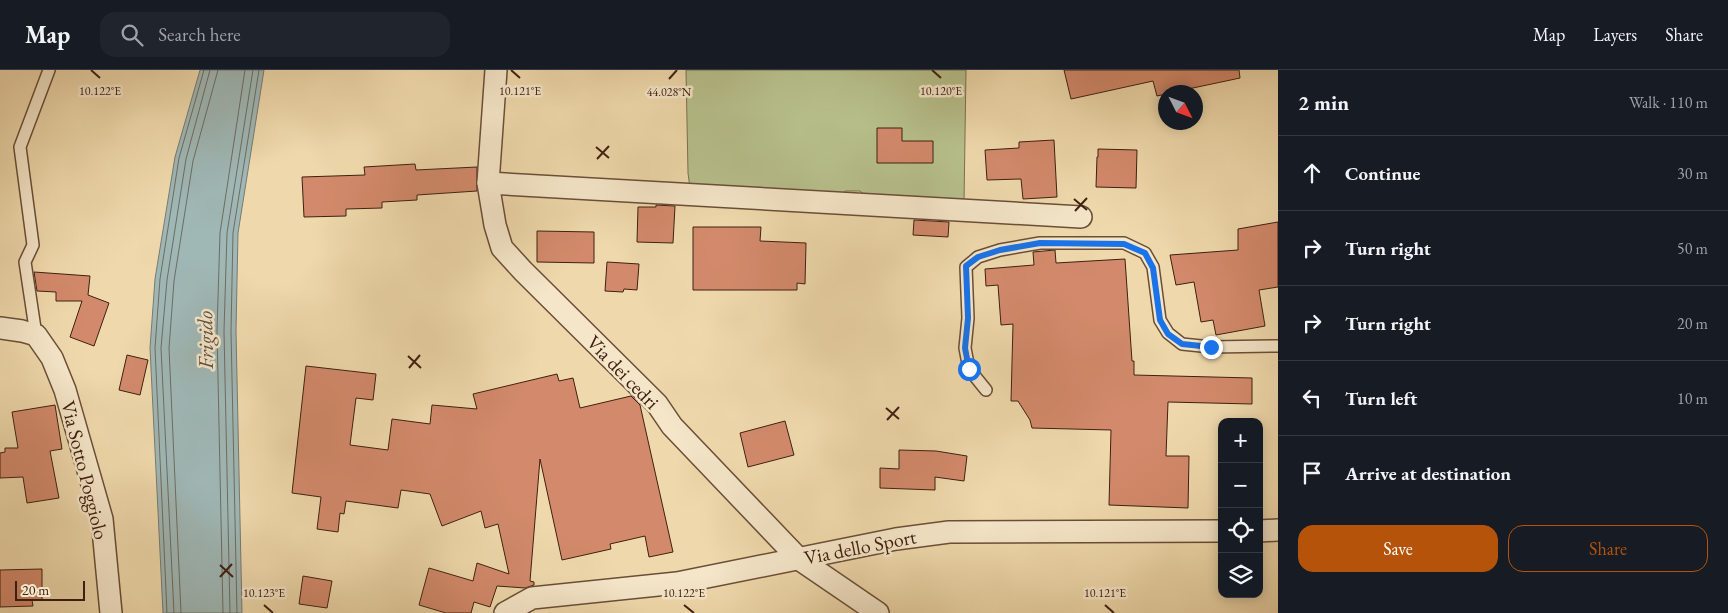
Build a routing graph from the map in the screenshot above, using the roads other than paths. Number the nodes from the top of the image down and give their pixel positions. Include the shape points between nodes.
1 (49, 70) edge
2 (496, 70) edge
3 (488, 182) junction
4 (1081, 216) dead end
5 (0, 328) edge
6 (36, 335) junction
7 (1278, 346) edge
8 (986, 390) dead end
9 (1263, 530) edge
10 (1278, 530) edge
11 (1218, 531) edge
12 (799, 559) junction
13 (112, 613) edge
14 (505, 613) edge
15 (878, 613) edge

1 - 6 lane, Via Sotto Poggiolo via 20,147 33,244 25,262
2 - 3 street, Via dei cedri
3 - 4 street
3 - 12 street, Via dei cedri via 502,248 657,404 672,426
5 - 6 street
6 - 13 street, Via Sotto Poggiolo via 52,358 65,390 102,519
7 - 8 lane via 1182,344 1168,334 1160,320 1153,268 1145,253 1124,244 1040,243 1000,250 978,257 966,266 968,318 965,348 969,369
9 - 10 street
11 - 12 street, Via dello Sport via 949,532
12 - 14 street, Via dello Sport via 677,583 532,598
12 - 15 street, Via dei cedri

